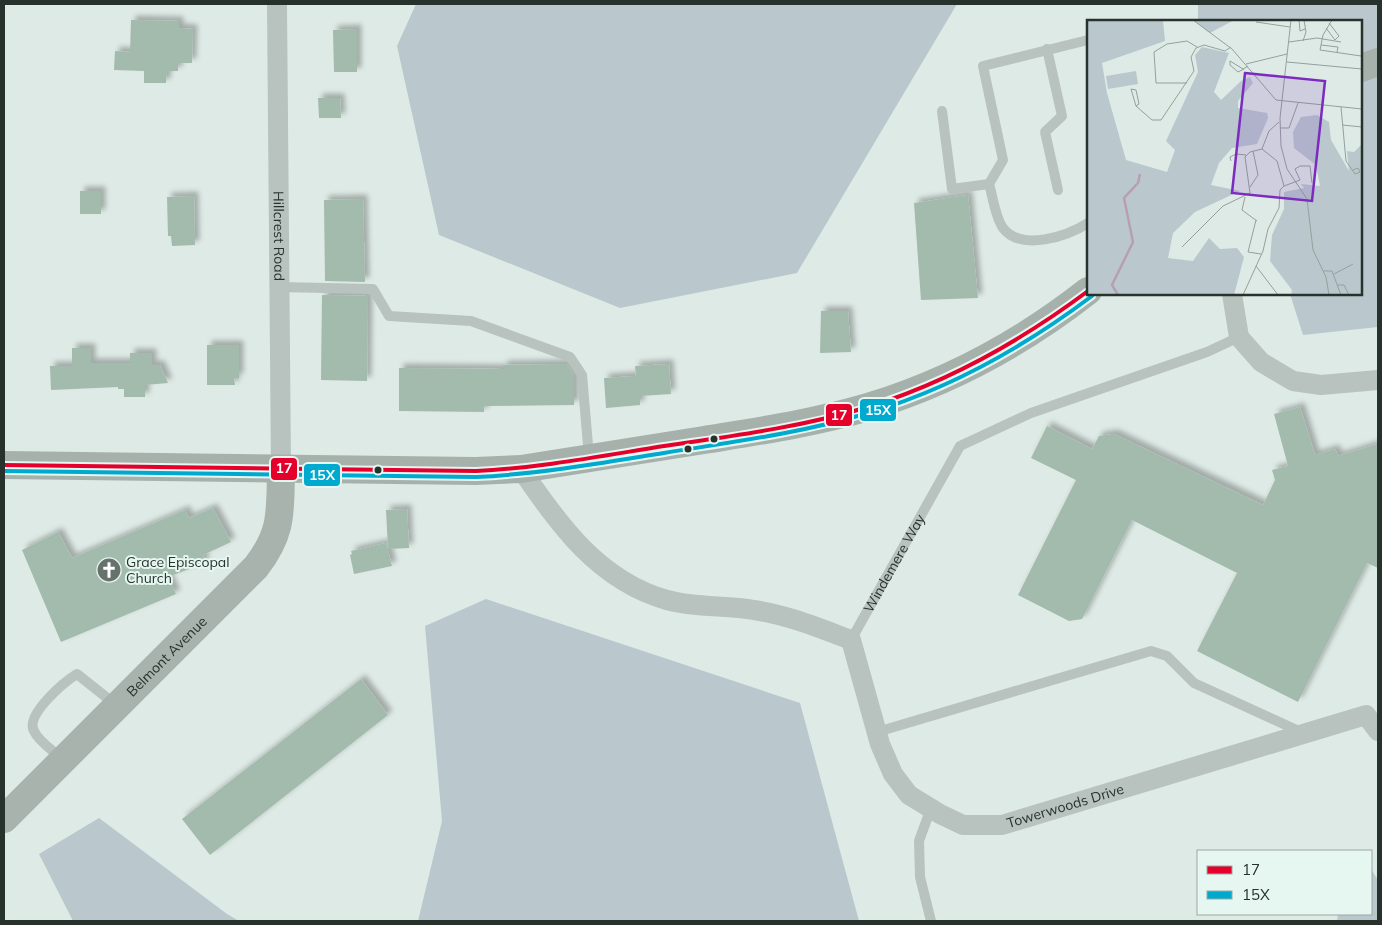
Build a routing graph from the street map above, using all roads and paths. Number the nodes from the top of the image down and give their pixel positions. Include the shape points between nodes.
1 (277, 4) edge
2 (1087, 40) edge
3 (1046, 48) junction
4 (1378, 62) edge
5 (1362, 68) edge
6 (942, 112) dead end
7 (989, 184) junction
8 (1058, 190) dead end
9 (1087, 224) edge
10 (279, 286) junction
11 (1087, 292) edge
12 (1232, 295) edge
13 (1239, 337) junction
14 (1378, 380) edge
15 (589, 458) junction
16 (4, 465) edge
17 (520, 469) junction
18 (280, 470) junction
19 (851, 640) junction
20 (117, 706) junction
21 (1378, 731) edge
22 (877, 732) junction
23 (1304, 734) junction
24 (63, 760) junction
25 (931, 808) junction
26 (4, 819) edge
27 (931, 921) edge

1 - 10 street, Hillcrest Road
2 - 3 lane
3 - 7 lane via 983,66 1003,160
3 - 8 lane via 1062,116 1045,132
4 - 5 main road
6 - 7 lane via 952,189
7 - 9 lane via 1002,226 1008,234 1039,240 1066,236
10 - 15 lane via 373,289 390,316 471,320 570,357 582,374
10 - 18 street, Hillcrest Road
11 - 15 main road via 995,354 869,407 792,426
12 - 13 street
13 - 14 street via 1261,362 1293,381 1321,385
13 - 19 lane, Windemere Way via 1207,352 1031,413 960,446
15 - 17 main road
16 - 18 main road
17 - 18 main road
17 - 19 street via 553,517 592,559 629,584 667,600 787,616
18 - 20 street, Belmont Avenue via 280,516 275,538 264,557
19 - 22 street, Towerwoods Drive
20 - 24 street, Belmont Avenue
20 - 24 lane via 77,674 66,680 38,709 32,722 33,731
21 - 23 street, Towerwoods Drive via 1366,715
22 - 23 lane via 1151,651 1167,656 1194,683
22 - 25 street, Towerwoods Drive via 893,774 910,795
23 - 25 street, Towerwoods Drive via 1002,826 963,825
24 - 26 street, Belmont Avenue
25 - 27 lane via 919,841 920,877

